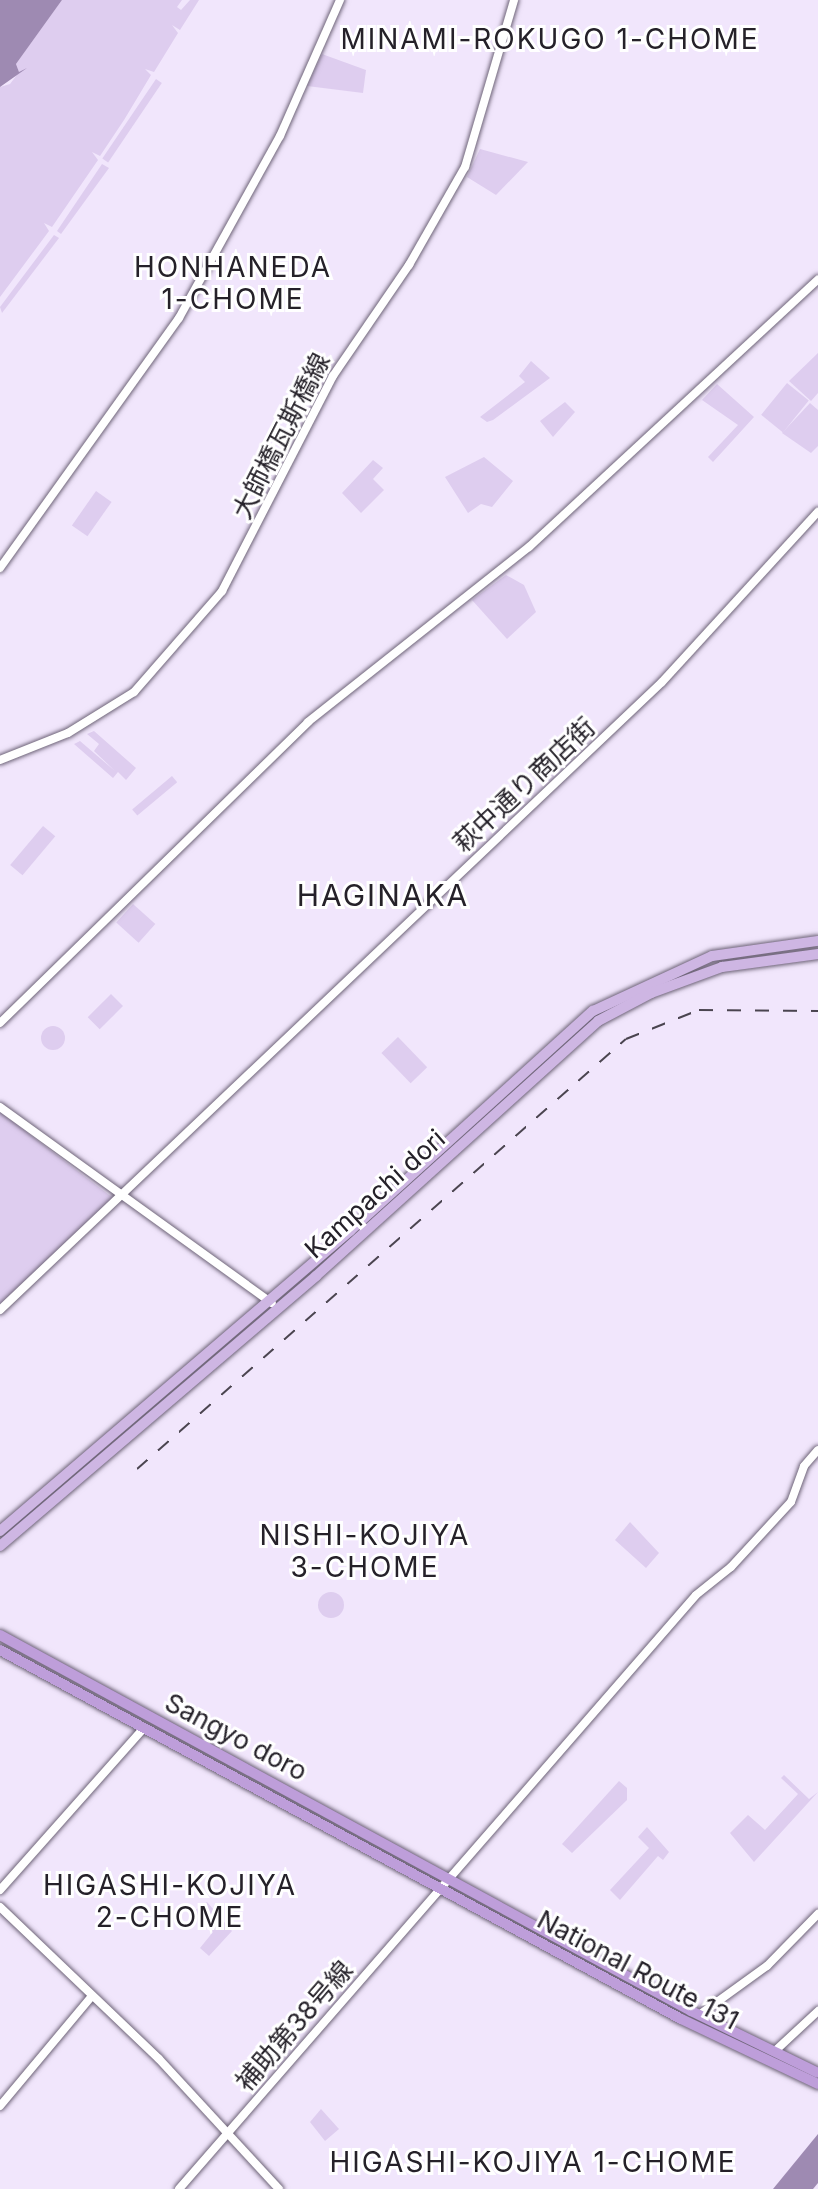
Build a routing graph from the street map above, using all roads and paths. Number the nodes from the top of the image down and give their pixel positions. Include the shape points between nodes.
1 (340, 0) edge
2 (514, 0) edge
3 (818, 279) edge
4 (818, 512) edge
5 (0, 568) edge
6 (0, 760) edge
7 (818, 941) edge
8 (818, 954) edge
9 (0, 1023) edge
10 (0, 1107) edge
11 (120, 1196) junction
12 (274, 1304) junction
13 (0, 1310) edge
14 (818, 1450) edge
15 (0, 1531) edge
16 (0, 1546) edge
17 (0, 1635) edge
18 (0, 1650) edge
19 (143, 1729) junction
20 (450, 1879) junction
21 (0, 1890) edge
22 (440, 1890) junction
23 (0, 1907) edge
24 (818, 1914) edge
25 (92, 1996) junction
26 (818, 2011) edge
27 (699, 2015) junction
28 (775, 2051) junction
29 (818, 2073) edge
30 (818, 2084) edge
31 (0, 2106) edge
32 (226, 2135) junction
33 (179, 2189) edge
34 (279, 2189) edge

1 - 5 street via 280,136 179,318
2 - 6 street, 大師橋瓦斯橋線 via 465,167 409,265 333,376 222,591 134,692 68,733
3 - 9 street via 529,547 308,722
4 - 11 street, 萩中通り商店街 via 662,682
7 - 12 main road, Kampachi dori via 712,956 593,1011
8 - 12 main road, Kampachi dori via 722,967 651,993 598,1021
10 - 11 street
11 - 12 street
11 - 13 street, 萩中通り商店街
12 - 15 main road, Kampachi dori
12 - 16 main road, Kampachi dori
14 - 20 street, 補助第38号線 via 804,1466 791,1502 731,1567 696,1595
17 - 20 highway, Sangyo doro
18 - 19 highway, Sangyo doro
19 - 21 street
19 - 22 highway, Sangyo doro
20 - 22 street, 補助第38号線
20 - 27 highway, National Route 131
22 - 30 highway, National Route 131 via 681,2019
22 - 32 street, 補助第38号線
23 - 25 street
24 - 27 street via 767,1966
25 - 31 street
25 - 32 street via 159,2059
26 - 28 street
27 - 28 highway, National Route 131
28 - 29 highway, National Route 131
32 - 33 street, 補助第38号線
32 - 34 street

